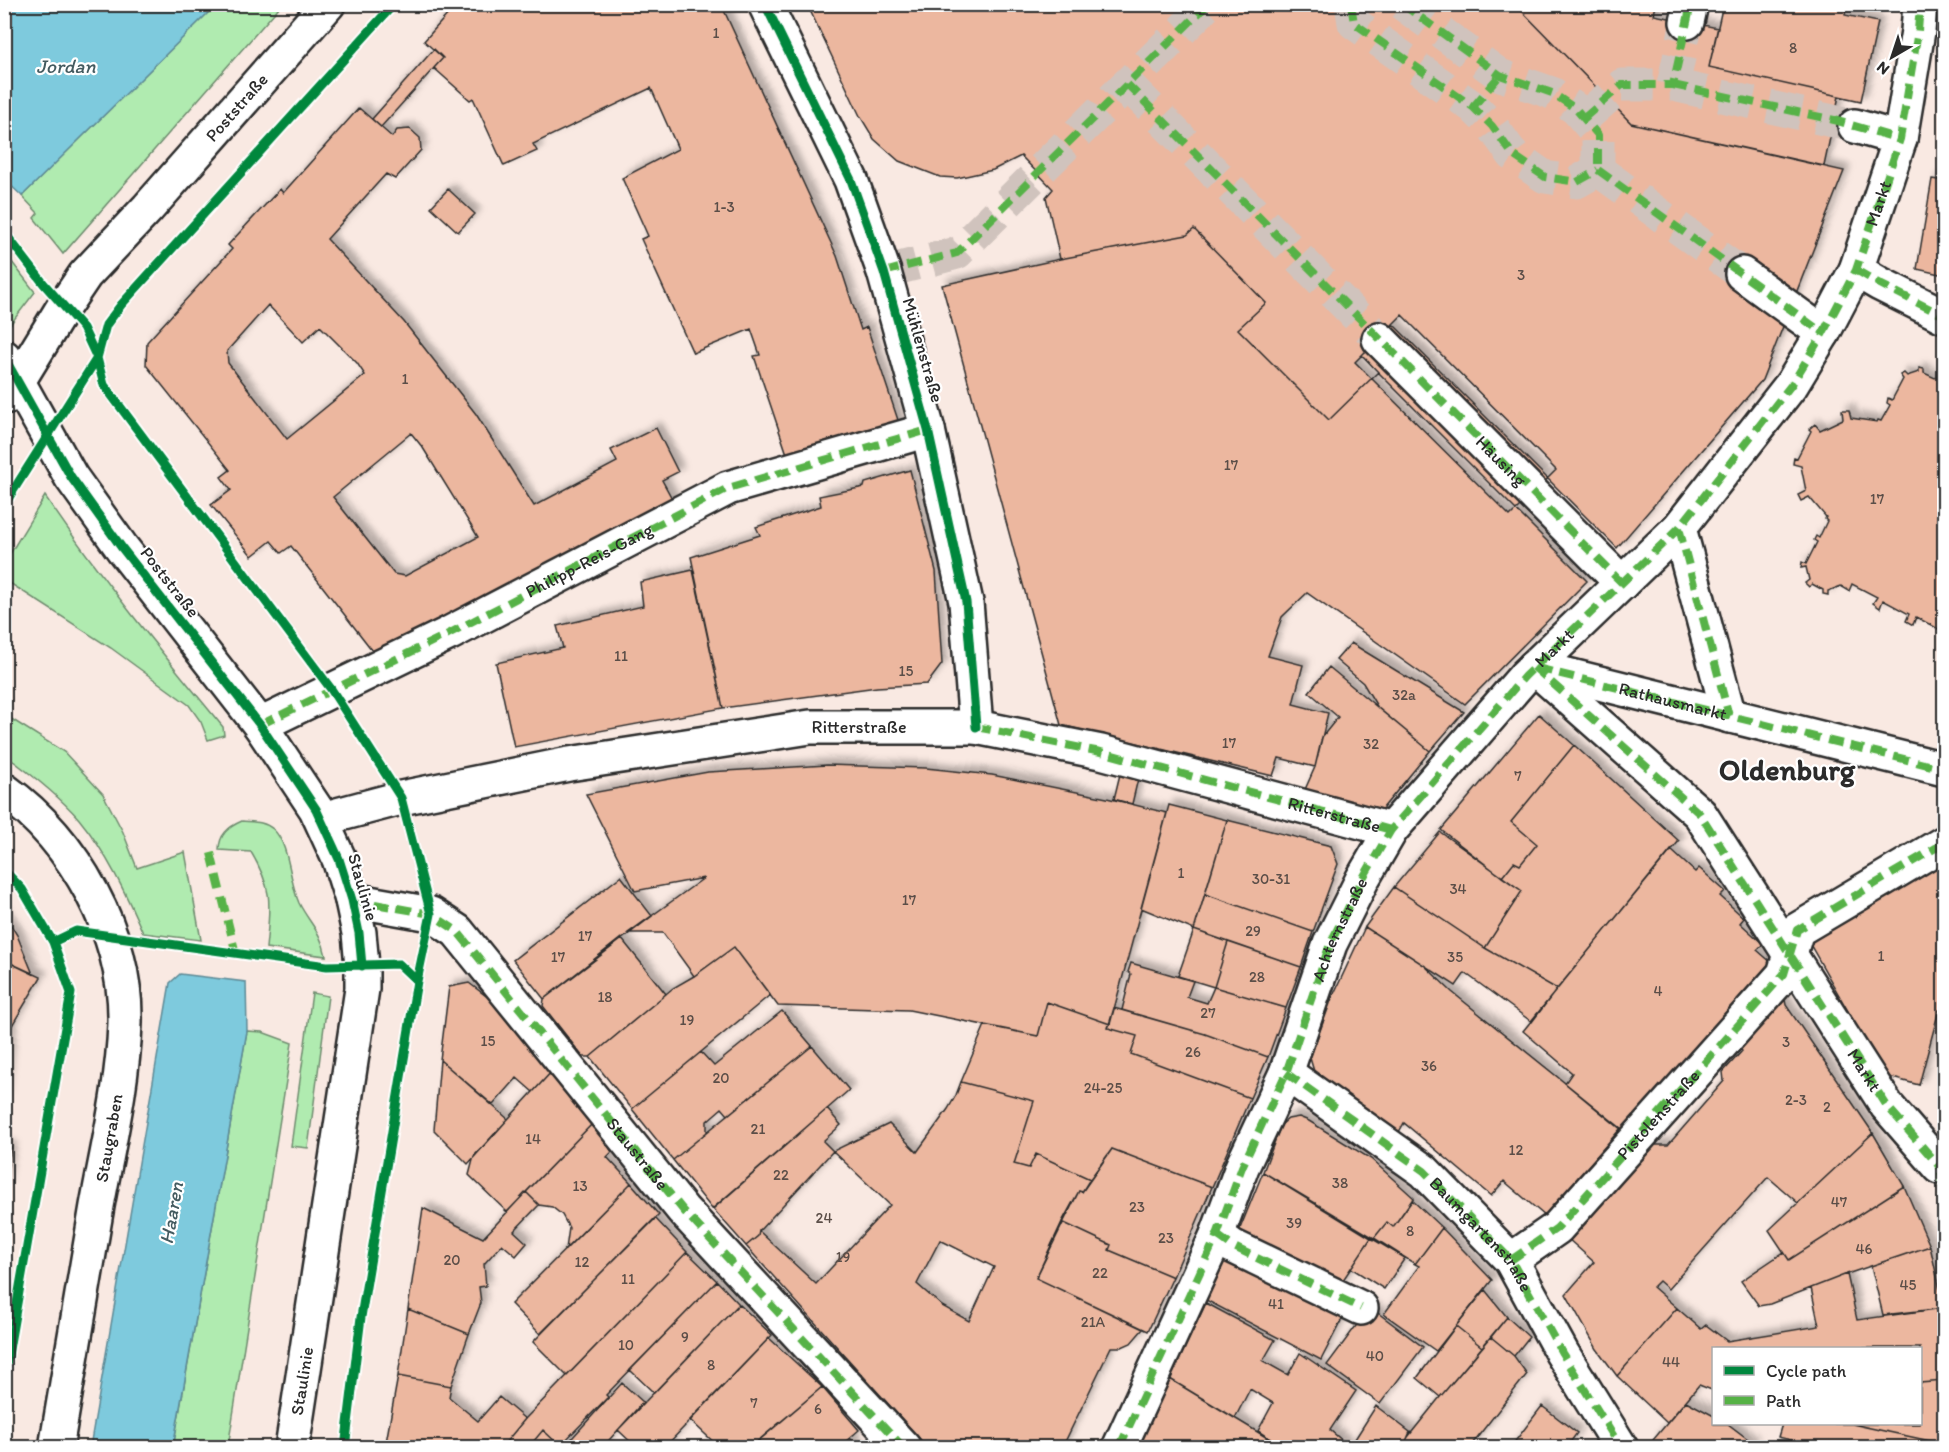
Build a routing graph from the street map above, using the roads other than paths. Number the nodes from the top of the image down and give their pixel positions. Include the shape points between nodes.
1 (328, 4) edge
2 (765, 4) edge
3 (1944, 10) edge
4 (1920, 11) edge
5 (1855, 126) tunnel mouth
6 (1900, 139) junction
7 (1856, 270) junction
8 (1742, 274) tunnel mouth
9 (1944, 316) edge
10 (1823, 333) junction
11 (1379, 339) tunnel mouth
12 (9, 380) edge
13 (928, 430) junction
14 (1679, 528) junction
15 (1622, 583) junction
16 (1534, 667) junction
17 (1729, 716) junction
18 (260, 724) junction
19 (976, 727) junction
20 (1944, 769) edge
21 (4, 790) edge
22 (322, 819) junction
23 (1391, 830) junction
24 (1944, 843) edge
25 (352, 900) junction
26 (1790, 953) junction
27 (1286, 1073) junction
28 (1943, 1169) edge
29 (1217, 1235) junction
30 (1510, 1260) junction
31 (1361, 1308) dead end
32 (56, 1448) edge
33 (292, 1448) edge
34 (904, 1448) edge
35 (1119, 1448) edge
36 (1621, 1448) edge

1 - 12 street, Poststraße via 85,275
2 - 13 street, Mühlenstraße via 851,180 884,272
3 - 4 street
4 - 6 street, Markt
5 - 6 street
6 - 7 street, Markt
7 - 9 street
7 - 10 street, Markt
8 - 10 street
10 - 14 street, Markt via 1792,384
11 - 15 street, Häusing
12 - 18 street, Poststraße via 122,548
13 - 18 street, Philipp-Reis-Gang via 728,488 450,633
13 - 19 street, Mühlenstraße via 966,602
14 - 15 street, Markt
14 - 17 street, Rathausmarkt
15 - 16 street, Markt
16 - 17 street, Rathausmarkt
16 - 23 street, Achternstraße
16 - 26 street, Markt via 1700,814
17 - 20 street
18 - 22 street, Poststraße
19 - 22 street, Ritterstraße via 810,727 569,764 401,798
19 - 23 street, Ritterstraße via 1101,752
21 - 32 street, Staugraben via 36,815 78,868 112,936 123,994 125,1020 116,1100
22 - 25 street, Staulinie
23 - 27 street, Achternstraße via 1330,944
24 - 26 street via 1797,930
25 - 33 street, Staulinie via 360,944 362,989
25 - 34 street, Staustraße via 431,914 457,931 683,1210
26 - 28 street, Markt via 1887,1106
26 - 30 street, Pistolenstraße via 1784,974 1557,1228
27 - 29 street, Achternstraße via 1242,1167
27 - 30 street, Baumgartenstraße via 1424,1171
29 - 31 street via 1232,1246
29 - 35 street, Achternstraße
30 - 36 street, Baumgartenstraße

